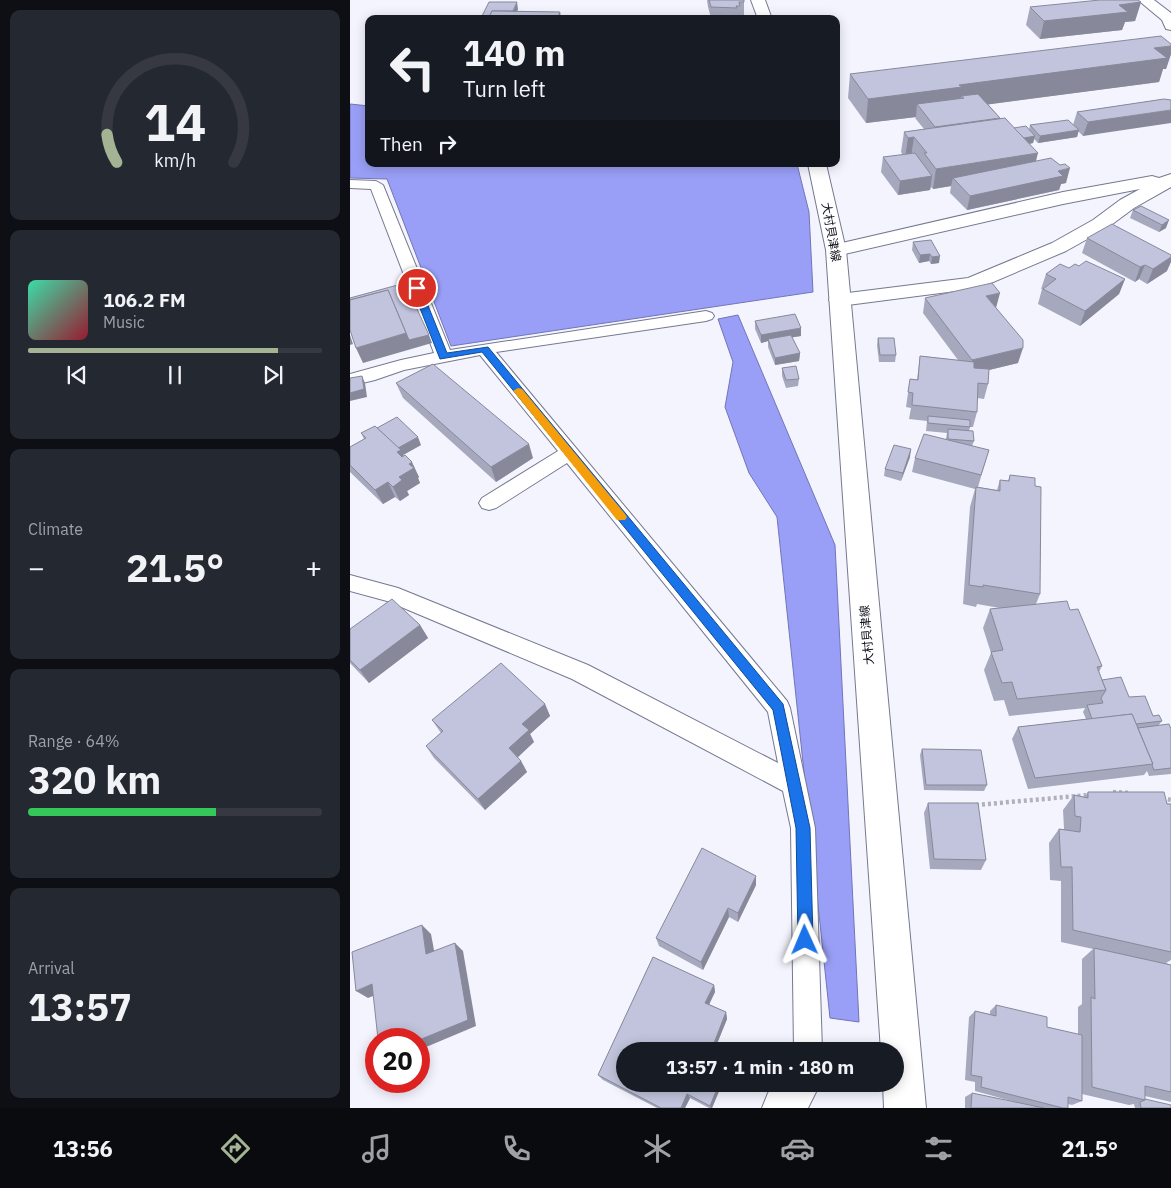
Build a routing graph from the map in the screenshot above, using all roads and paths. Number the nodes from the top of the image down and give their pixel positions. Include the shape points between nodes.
1 (758, 0) edge
2 (1145, 0) edge
3 (764, 15) edge
4 (1171, 26) edge
5 (818, 167) edge
6 (1171, 179) edge
7 (350, 184) edge
8 (836, 250) junction
9 (840, 300) junction
10 (706, 316) dead end
11 (484, 349) junction
12 (444, 357) junction
13 (350, 380) edge
14 (569, 453) junction
15 (489, 503) dead end
16 (350, 583) edge
17 (794, 784) junction
18 (1104, 793) edge
19 (1095, 794) edge
20 (1140, 794) edge
21 (1158, 797) edge
22 (1171, 800) edge
23 (972, 805) edge
24 (808, 1042) edge
25 (897, 1042) edge
26 (794, 1092) edge
27 (783, 1108) edge

1 - 3 main road
2 - 4 main road via 1168,18
5 - 8 main road, 大村貝津線
6 - 8 main road via 1063,198
6 - 9 main road via 1060,247 972,284
7 - 12 lane via 376,185
8 - 9 main road, 大村貝津線
9 - 25 main road, 大村貝津線
10 - 11 lane
11 - 12 lane
11 - 14 lane
12 - 13 lane via 402,364
14 - 15 lane
14 - 17 lane via 779,708
16 - 17 lane via 391,594 580,672
17 - 24 lane via 803,828
18 - 20 path via 1123,791
19 - 23 path
21 - 22 path
26 - 27 main road

